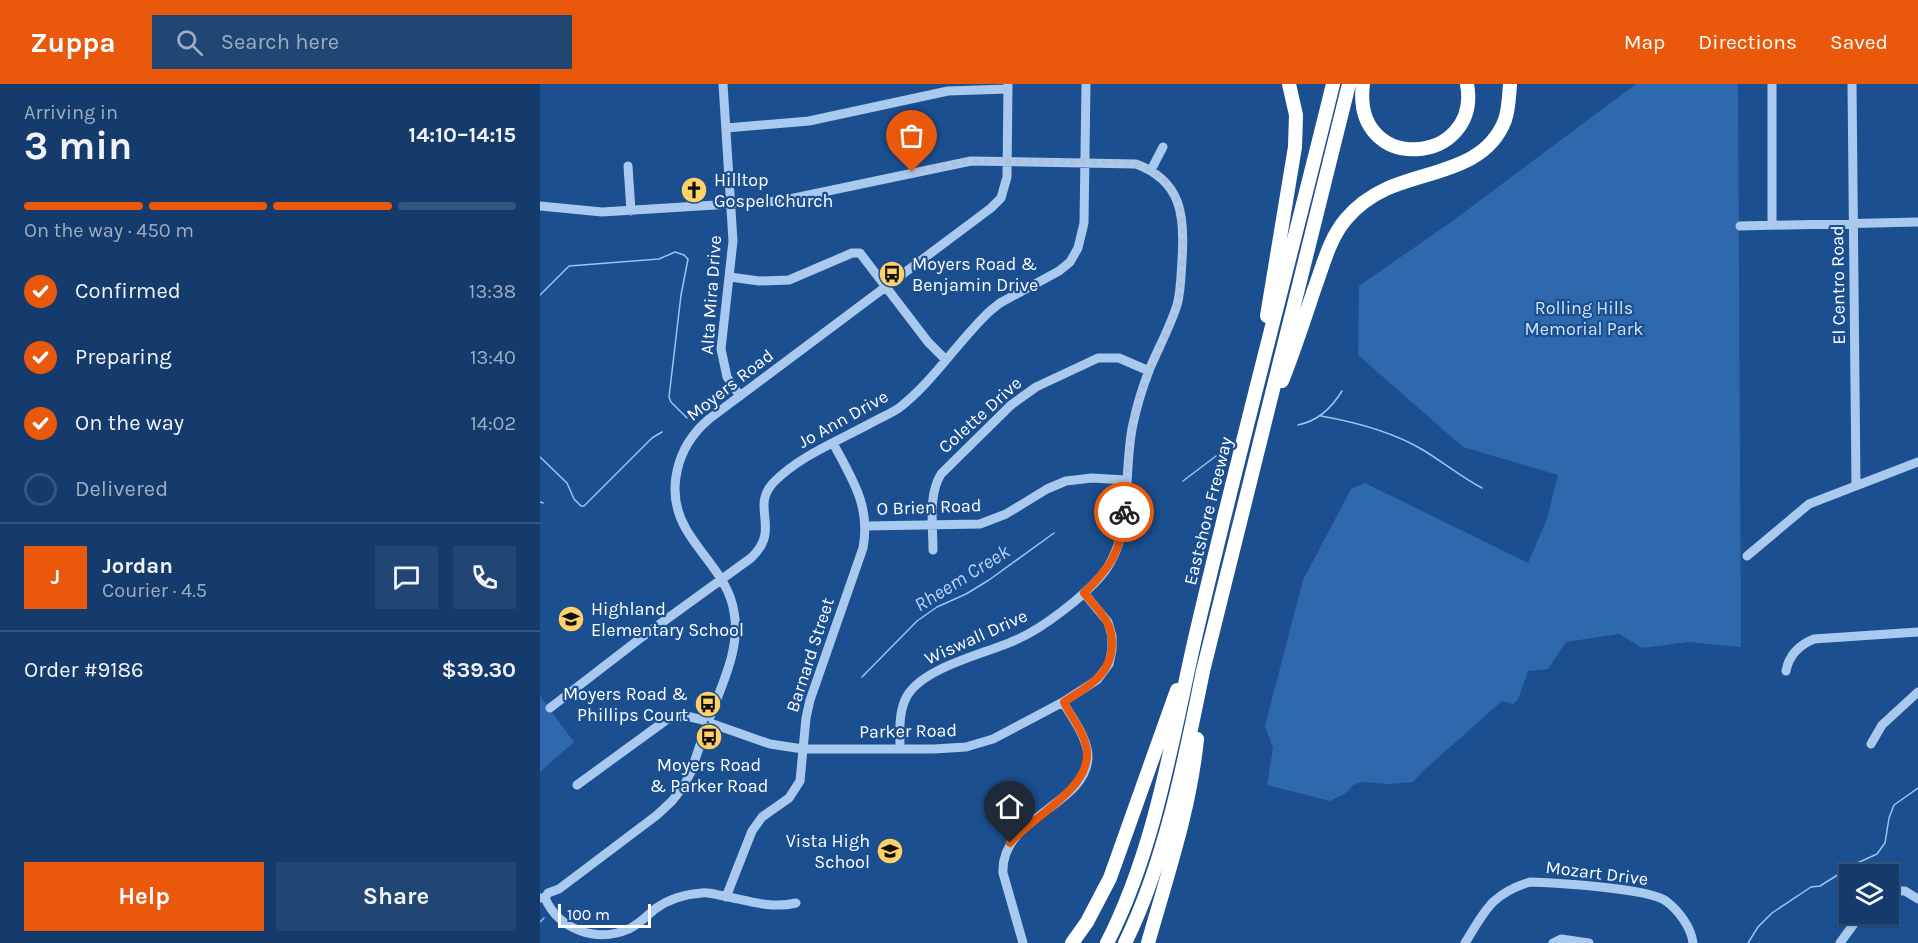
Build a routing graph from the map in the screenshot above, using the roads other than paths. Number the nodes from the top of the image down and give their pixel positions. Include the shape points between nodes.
1 (723, 84) edge
2 (1086, 84) edge
3 (1289, 84) edge
4 (1299, 84) edge
5 (1328, 84) edge
6 (1333, 84) edge
7 (1349, 84) edge
8 (1363, 84) edge
9 (1467, 84) edge
10 (1502, 84) edge
11 (1510, 84) edge
12 (1772, 84) edge
13 (1852, 84) edge
14 (1008, 86) edge
15 (726, 128) junction
16 (1492, 140) junction
17 (1163, 147) dead end
18 (1316, 153) junction
19 (1007, 161) junction
20 (1293, 161) junction
21 (1085, 162) junction
22 (628, 166) dead end
23 (1151, 170) junction
24 (731, 204) junction
25 (540, 206) edge
26 (631, 211) junction
27 (1918, 222) edge
28 (1854, 224) junction
29 (1772, 225) junction
30 (1740, 226) dead end
31 (730, 277) junction
32 (885, 287) junction
33 (946, 360) junction
34 (1149, 371) junction
35 (1261, 376) junction
36 (740, 396) junction
37 (1262, 433) junction
38 (833, 443) junction
39 (1918, 462) edge
40 (1126, 480) junction
41 (1856, 485) junction
42 (866, 526) junction
43 (933, 526) junction
44 (933, 550) dead end
45 (1747, 556) dead end
46 (721, 579) junction
47 (1084, 593) junction
48 (1918, 632) edge
49 (1196, 634) junction
50 (1203, 671) junction
51 (1786, 671) dead end
52 (1918, 692) edge
53 (1064, 702) junction
54 (550, 708) dead end
55 (708, 722) junction
56 (1871, 744) dead end
57 (803, 749) junction
58 (900, 749) junction
59 (577, 785) dead end
60 (1899, 891) edge
61 (543, 895) edge
62 (726, 897) junction
63 (1918, 899) edge
64 (796, 903) dead end
65 (1854, 924) edge
66 (1023, 943) edge
67 (1072, 943) edge
68 (1107, 943) edge
69 (1125, 943) edge
70 (1148, 943) edge
71 (1465, 943) edge
72 (1553, 943) edge
73 (1589, 943) edge
74 (1693, 943) edge
75 (1840, 943) edge

1 - 15 street, Alta Mira Drive
2 - 21 street, Jo Ann Drive
3 - 20 highway via 1296,115
4 - 20 highway via 1301,114
5 - 18 highway
6 - 18 highway, Eastshore Freeway
7 - 37 highway, Eastshore Freeway
8 - 9 highway via 1362,110 1369,126 1390,145 1411,150 1440,144 1460,126 1468,109
10 - 16 highway via 1503,112
11 - 16 highway via 1507,112
12 - 29 street
13 - 28 street, El Centro Road
14 - 15 street via 948,91 808,121
14 - 19 street, Moyers Road
15 - 24 street, Alta Mira Drive
16 - 37 highway via 1465,162 1378,193 1340,226
17 - 23 street
18 - 35 highway, Eastshore Freeway
19 - 21 street
19 - 24 street via 956,162 780,201
19 - 32 street, Moyers Road via 1001,198
20 - 35 highway
21 - 23 street via 1136,164
21 - 33 street, Jo Ann Drive via 1083,236 1070,262 1000,303
22 - 26 street
23 - 34 street, Wiswall Drive via 1171,188 1178,201 1183,248 1177,304
24 - 26 street
24 - 31 street, Alta Mira Drive
25 - 26 street
27 - 28 street
28 - 29 street
28 - 41 street, El Centro Road
29 - 30 street
31 - 32 street via 789,280 860,253
31 - 36 street, Alta Mira Drive via 721,349 727,377
32 - 33 street
32 - 36 street, Moyers Road
33 - 38 street, Jo Ann Drive via 897,409
34 - 40 street, Wiswall Drive via 1132,425
34 - 43 street, Colette Drive via 1119,358 1098,358 1025,394 941,474 933,493
35 - 49 highway, Eastshore Freeway
36 - 46 street, Moyers Road via 692,436 682,454 676,479 683,523
37 - 50 highway, Eastshore Freeway
38 - 42 street, Barnard Street via 857,489
38 - 46 street, Jo Ann Drive via 807,457 772,485 763,506 766,529 761,549
39 - 41 street
40 - 43 street, O Brien Road via 1066,481 993,520
40 - 47 street, Wiswall Drive via 1123,532 1116,554
41 - 45 street via 1809,504
42 - 43 street, O Brien Road
42 - 57 street, Barnard Street via 863,548 810,700
43 - 44 street, Colette Drive
46 - 54 street, Jo Ann Drive
46 - 55 street, Moyers Road via 733,603 736,633
47 - 53 street, Parker Road via 1108,622 1112,650 1109,664 1097,680
47 - 58 street, Wiswall Drive via 1020,639 919,681 906,697 901,712
48 - 51 street via 1814,639 1798,648
49 - 67 highway via 1110,878
49 - 68 highway, Eastshore Freeway via 1144,853
50 - 69 highway, Eastshore Freeway via 1158,859
50 - 70 highway via 1186,812
52 - 56 street via 1882,724
53 - 58 street, Parker Road via 993,739 966,747
53 - 66 street via 1085,742 1086,768 1076,784 1016,836 1003,862
55 - 57 street, Parker Road via 770,744
55 - 59 street, Parker Road via 686,716 669,718
55 - 61 street, Moyers Road via 691,772 672,801 568,882
57 - 58 street, Parker Road
57 - 62 street, Barnard Street via 796,790 762,817 752,831
60 - 63 street
61 - 62 street via 556,918 578,931 605,935 629,928 674,898 706,892
62 - 64 street via 781,907
65 - 75 street
71 - 74 street, Mozart Drive via 1498,896 1530,882 1647,893 1665,901 1684,919
72 - 73 street via 1561,939

